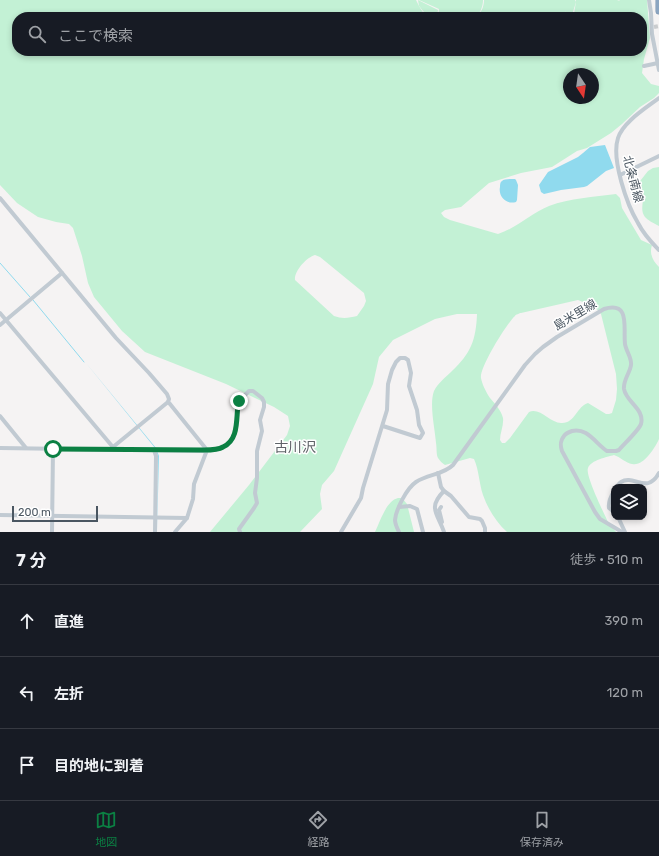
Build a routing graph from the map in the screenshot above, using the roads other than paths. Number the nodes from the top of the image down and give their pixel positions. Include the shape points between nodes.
1 (649, 0) edge
2 (659, 0) edge
3 (659, 11) edge
4 (658, 63) junction
5 (644, 66) dead end
6 (659, 70) edge
7 (659, 98) edge
8 (659, 156) edge
9 (620, 175) junction
10 (0, 198) edge
11 (659, 250) edge
12 (62, 273) junction
13 (0, 314) edge
14 (6, 320) junction
15 (0, 325) edge
16 (168, 402) junction
17 (0, 416) edge
18 (383, 426) dead end
19 (0, 448) edge
20 (26, 448) junction
21 (53, 449) junction
22 (113, 449) junction
23 (154, 450) junction
24 (207, 450) junction
25 (438, 473) junction
26 (659, 473) edge
27 (619, 484) edge
28 (644, 484) edge
29 (644, 484) edge
30 (444, 491) junction
31 (611, 496) edge
32 (399, 507) junction
33 (441, 507) dead end
34 (611, 510) edge
35 (0, 515) edge
36 (53, 515) junction
37 (156, 517) junction
38 (187, 518) junction
39 (619, 520) edge
40 (442, 525) junction
41 (52, 532) edge
42 (155, 532) edge
43 (175, 532) edge
44 (240, 532) edge
45 (341, 532) edge
46 (399, 532) edge
47 (423, 532) edge
48 (444, 532) edge
49 (485, 532) edge
50 (622, 532) edge
51 (625, 532) edge

1 - 4 street
2 - 3 highway
4 - 5 street
4 - 6 street
7 - 9 street, 北条南線 via 622,130 618,138 616,156
8 - 9 street
9 - 11 street, 北条南線 via 635,218
10 - 12 street
12 - 14 street
12 - 16 street via 167,394
13 - 14 street
14 - 15 street
14 - 22 street
16 - 22 street
16 - 24 street
17 - 20 street
18 - 45 street via 420,438 423,433 409,386 411,373 408,360 405,358 400,358 392,370 388,384 387,410 361,498
19 - 20 street
20 - 21 street
21 - 22 street
21 - 36 street
22 - 23 street
23 - 24 street
23 - 37 street
24 - 38 street via 194,484 193,499
24 - 44 street via 222,448 230,443 236,429 239,401 249,391 262,398 264,407 260,420 262,431 257,451 255,493 257,503 239,529
25 - 30 street via 440,487
25 - 32 street, 島米里線 via 415,483
25 - 50 street, 島米里線 via 452,465 535,354 604,309 615,307 623,315 625,343 631,362 624,388 627,397 640,414 641,424 616,451 607,451 580,431 573,430 567,433 560,442 562,451 595,512 600,519
26 - 29 street
27 - 28 street via 630,480
30 - 40 street via 435,502 434,508
30 - 49 street via 469,517 480,519
31 - 34 street via 608,505
32 - 46 street, 島米里線 via 395,520
32 - 47 street via 410,506 416,509
33 - 40 street via 439,510
35 - 36 street
36 - 37 street
36 - 41 street
37 - 38 street
37 - 42 street
38 - 43 street
39 - 51 street
40 - 48 street

